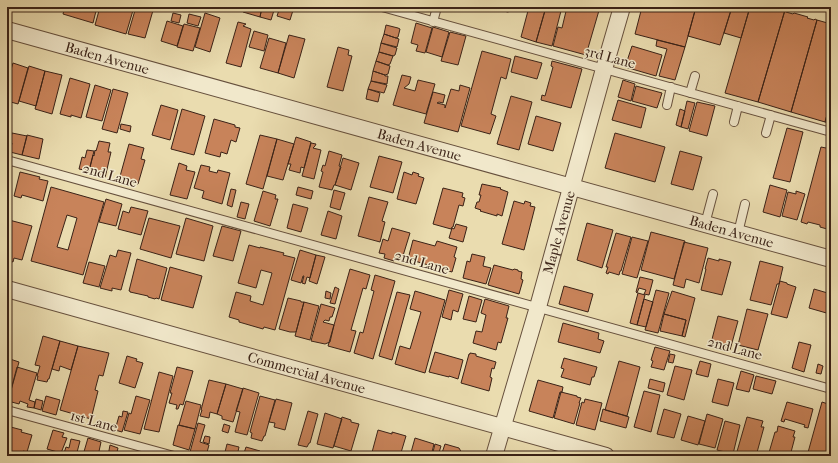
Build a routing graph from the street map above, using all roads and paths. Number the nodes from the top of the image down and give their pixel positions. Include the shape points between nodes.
1 (382, 7) edge
2 (437, 7) edge
3 (622, 7) edge
4 (401, 10) edge
5 (433, 22) junction
6 (7, 30) edge
7 (604, 69) junction
8 (695, 76) dead end
9 (671, 87) junction
10 (690, 93) junction
11 (667, 105) dead end
12 (738, 106) junction
13 (771, 115) junction
14 (734, 122) dead end
15 (831, 132) edge
16 (766, 133) dead end
17 (7, 160) edge
18 (571, 187) junction
19 (713, 194) dead end
20 (745, 204) dead end
21 (705, 224) junction
22 (738, 233) junction
23 (831, 259) edge
24 (7, 289) edge
25 (538, 308) junction
26 (831, 389) edge
27 (7, 410) edge
28 (503, 427) junction
29 (174, 456) edge
30 (494, 456) edge
31 (606, 456) edge

1 - 4 lane, 3rd Lane
2 - 5 lane
3 - 7 street, Maple Avenue
4 - 5 lane, 3rd Lane
5 - 7 lane, 3rd Lane
6 - 18 street, Baden Avenue
7 - 9 lane, 3rd Lane
7 - 18 street, Maple Avenue
8 - 10 lane
9 - 10 lane, 3rd Lane
9 - 11 lane
10 - 12 lane, 3rd Lane
12 - 13 lane, 3rd Lane
12 - 14 lane
13 - 15 lane, 3rd Lane
13 - 16 lane
17 - 25 lane, 2nd Lane
18 - 21 street, Baden Avenue
18 - 25 street, Maple Avenue
19 - 21 lane
20 - 22 lane
21 - 22 street, Baden Avenue
22 - 23 street, Baden Avenue
24 - 28 street, Commercial Avenue
25 - 26 lane, 2nd Lane
25 - 28 street, Maple Avenue
27 - 29 lane, 1st Lane
28 - 30 street, Maple Avenue
28 - 31 street, Commercial Avenue

